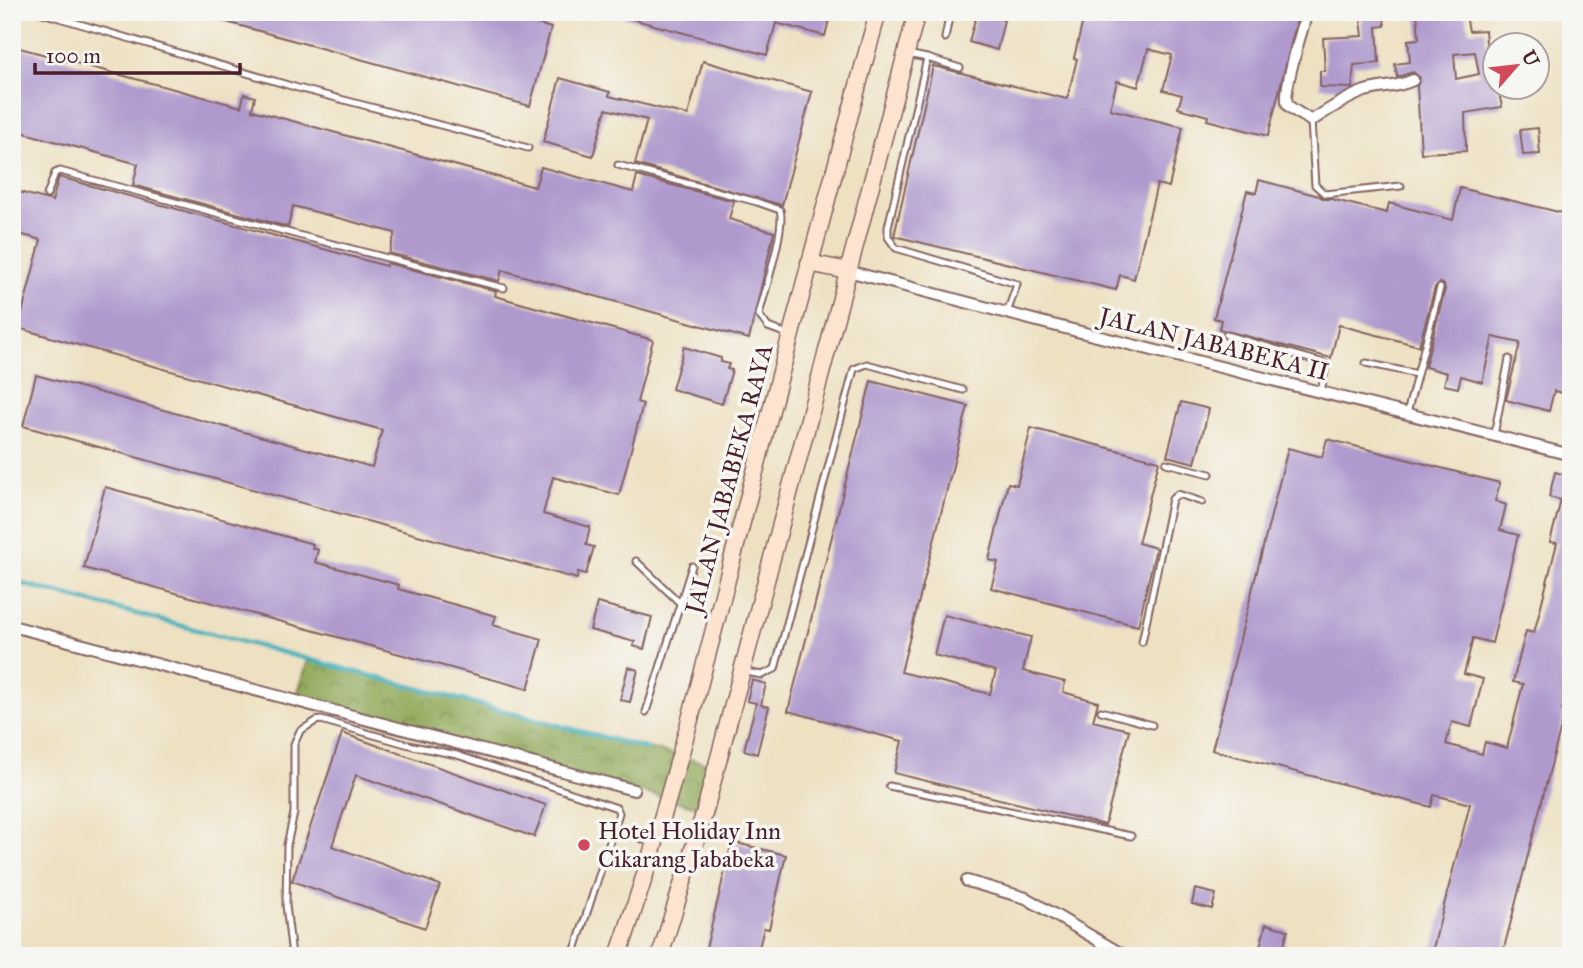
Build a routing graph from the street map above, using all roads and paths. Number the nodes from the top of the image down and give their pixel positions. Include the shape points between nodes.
1 (39, 12) edge
2 (878, 12) edge
3 (918, 12) edge
4 (950, 12) edge
5 (1054, 12) edge
6 (1307, 12) edge
7 (1062, 15) dead end
8 (945, 38) dead end
9 (906, 54) junction
10 (927, 58) junction
11 (960, 68) dead end
12 (1413, 80) dead end
13 (1311, 121) junction
14 (528, 148) dead end
15 (618, 165) dead end
16 (1401, 186) dead end
17 (47, 195) dead end
18 (809, 264) junction
19 (848, 271) junction
20 (504, 288) dead end
21 (1440, 288) dead end
22 (1007, 313) junction
23 (790, 335) junction
24 (1226, 335) dead end
25 (1509, 359) dead end
26 (1366, 363) dead end
27 (1418, 374) junction
28 (963, 390) dead end
29 (1321, 392) junction
30 (1407, 414) junction
31 (1494, 435) junction
32 (1571, 455) edge
33 (1166, 463) dead end
34 (1210, 474) dead end
35 (1202, 502) dead end
36 (636, 561) dead end
37 (692, 566) dead end
38 (680, 603) junction
39 (12, 626) edge
40 (1142, 642) dead end
41 (741, 671) junction
42 (1101, 711) dead end
43 (646, 712) dead end
44 (1152, 725) dead end
45 (890, 786) dead end
46 (634, 790) dead end
47 (614, 829) junction
48 (1131, 836) dead end
49 (655, 844) junction
50 (967, 881) dead end
51 (292, 956) edge
52 (572, 956) edge
53 (618, 956) edge
54 (660, 956) edge
55 (1125, 956) edge

1 - 14 lane via 298,88
2 - 18 main road, JALAN JABABEKA RAYA
3 - 9 main road
4 - 8 lane
5 - 7 lane
6 - 13 street via 1286,100
9 - 10 lane
9 - 19 main road
10 - 11 lane
10 - 22 lane via 888,237 896,248 1017,284
12 - 13 street via 1360,93
13 - 16 lane via 1319,190 1325,194
15 - 23 lane via 780,210 780,232 759,315 768,327
17 - 20 lane via 60,171
18 - 19 main road
18 - 23 main road, JALAN JABABEKA RAYA
19 - 22 street, JALAN JABABEKA II
19 - 41 main road
21 - 27 lane
22 - 29 street, JALAN JABABEKA II
23 - 49 main road, JALAN JABABEKA RAYA
24 - 29 lane via 1324,363
25 - 31 lane
26 - 27 lane
27 - 30 lane
28 - 41 lane via 867,364 855,369 775,669 762,675
29 - 30 street, JALAN JABABEKA II
30 - 31 street, JALAN JABABEKA II
31 - 32 street, JALAN JABABEKA II
33 - 34 lane
35 - 40 lane via 1178,494 1172,499
36 - 38 lane
37 - 38 lane
38 - 43 lane
39 - 46 street
41 - 54 main road via 704,814
42 - 44 lane
45 - 48 lane
47 - 49 lane
47 - 51 lane via 619,813 612,805 457,755 316,720 300,731 293,744 294,813 287,845 286,905
47 - 52 lane
49 - 53 main road, JALAN JABABEKA RAYA
50 - 55 street via 1026,898

